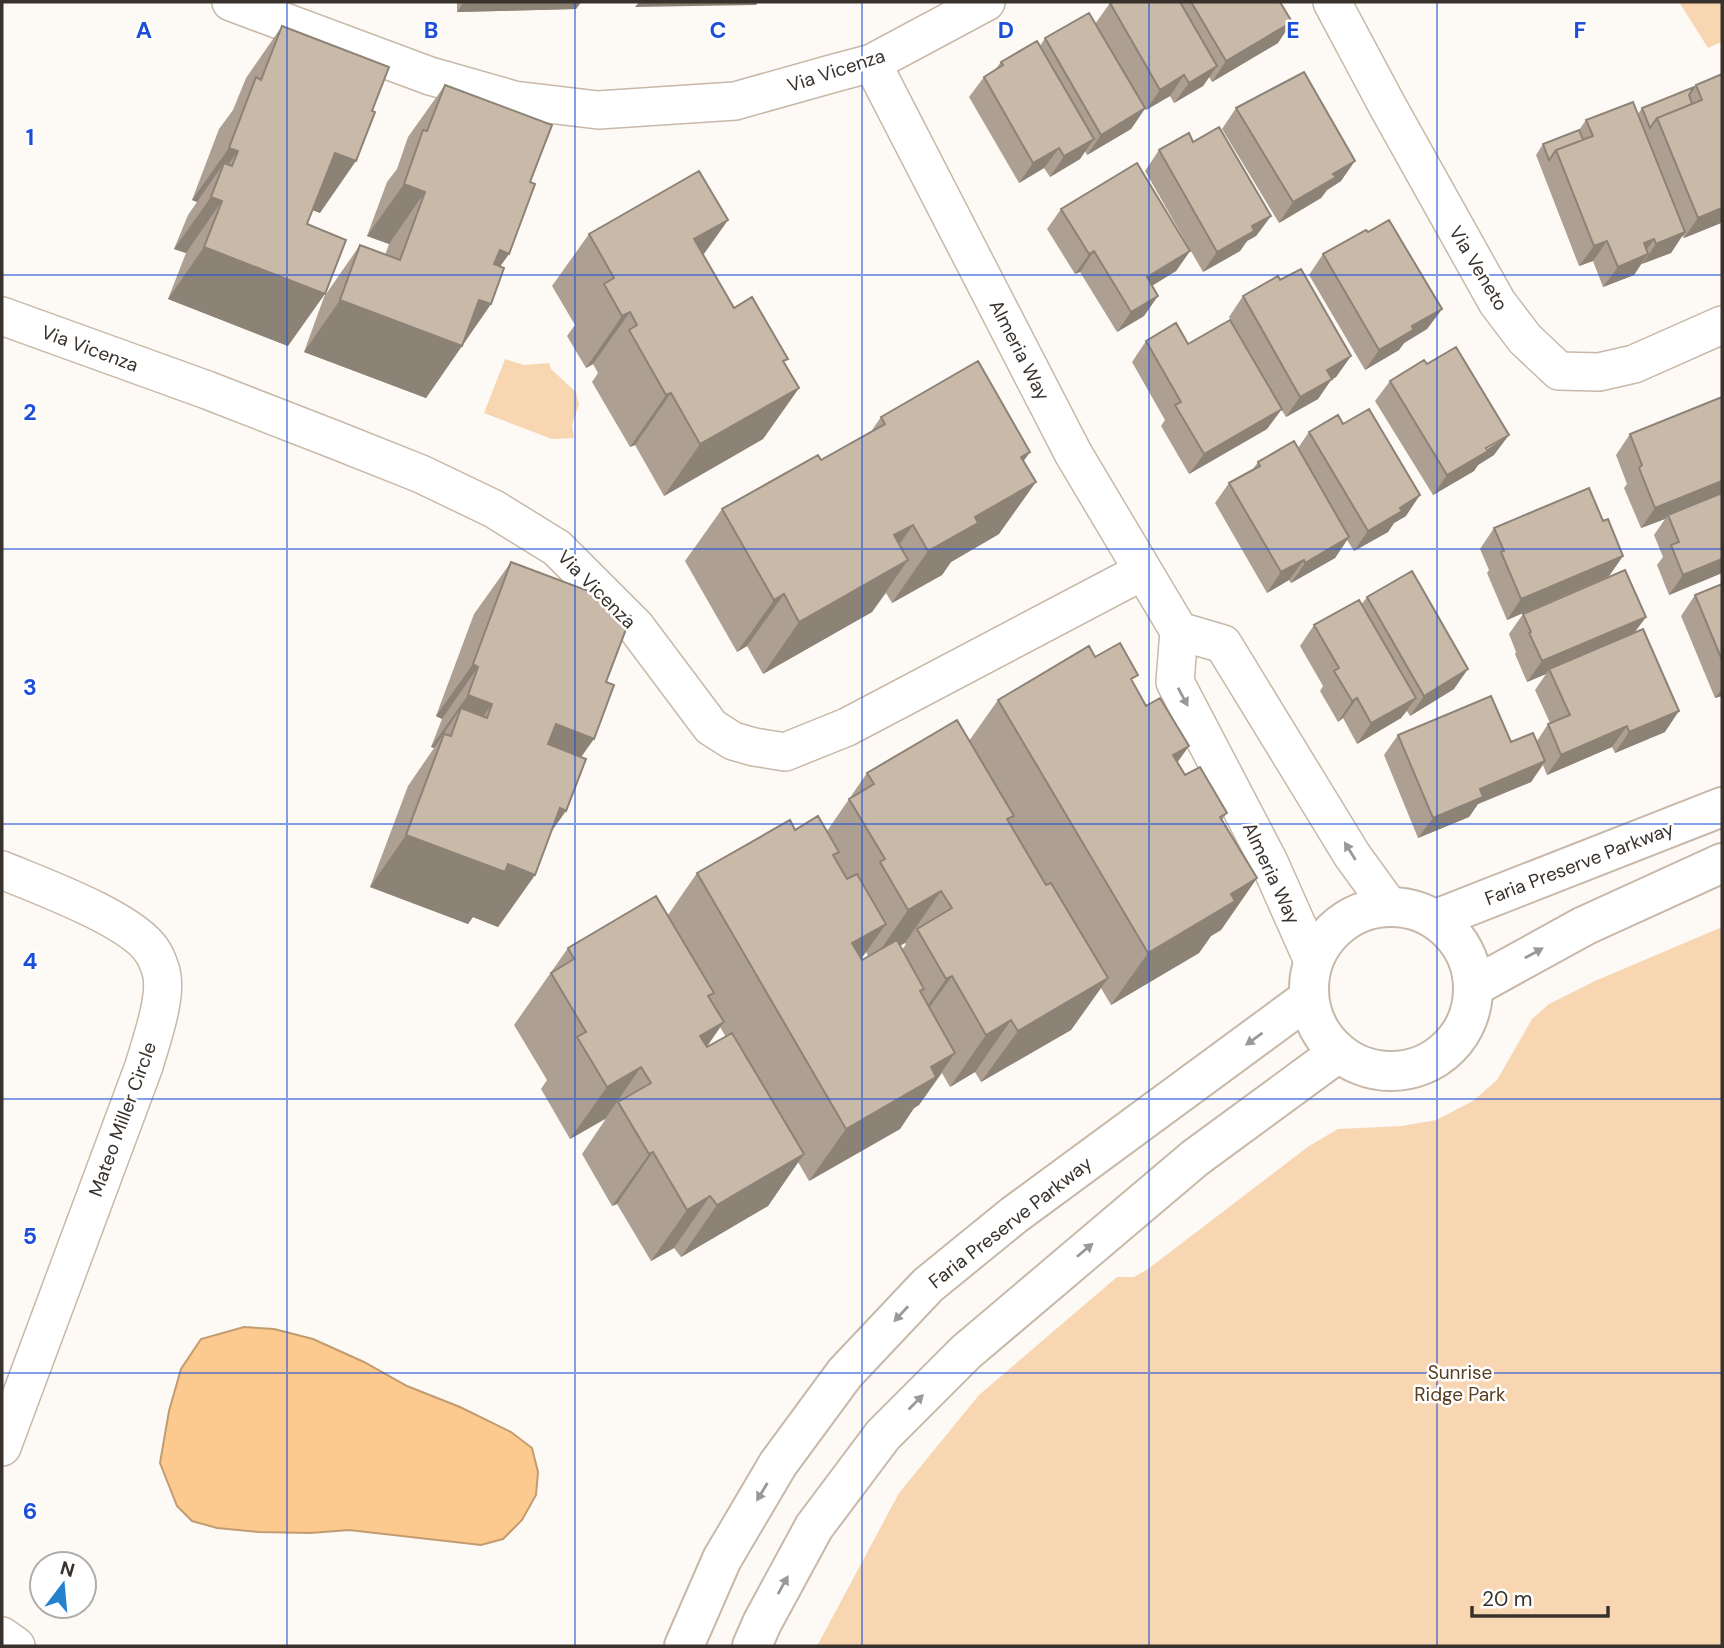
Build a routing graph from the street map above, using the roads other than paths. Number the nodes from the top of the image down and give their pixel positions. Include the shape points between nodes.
1 (231, 2) edge
2 (986, 2) edge
3 (1332, 2) edge
4 (873, 62) junction
5 (2, 316) edge
6 (1722, 325) edge
7 (1143, 571) junction
8 (1179, 631) junction
9 (1722, 807) edge
10 (1722, 863) edge
11 (2, 870) edge
12 (1389, 906) junction
13 (1436, 919) junction
14 (1311, 980) junction
15 (1475, 986) junction
16 (1339, 1054) junction
17 (2, 1447) edge
18 (2, 1636) edge
19 (16, 1646) edge
20 (684, 1646) edge
21 (752, 1646) edge

1 - 4 street, Via Vicenza via 430,76 514,100 598,110 735,101
2 - 4 street, Via Vicenza
3 - 6 street, Via Veneto via 1497,302 1525,339 1559,371 1599,372 1634,364
4 - 7 street, Almeria Way via 1073,453
5 - 7 street, Via Vicenza via 333,439 494,509 557,548 636,627 711,727 754,747 785,752 847,727
7 - 8 street, Almeria Way
12 -> 8 street via 1352,855 1223,644
8 -> 14 street, Almeria Way via 1175,682 1269,862
9 - 13 street, Faria Preserve Parkway
15 -> 10 street via 1584,926
11 - 17 street, Mateo Miller Circle via 84,904 131,931 152,950 162,973 160,1010 144,1066
12 - 13 street
12 - 14 street via 1342,922 1325,939
13 - 15 street via 1456,937 1469,960
14 - 16 street via 1311,1011 1321,1033
14 -> 20 street, Faria Preserve Parkway via 928,1285 845,1373 778,1464 722,1559
15 - 16 street via 1471,1013 1459,1037 1441,1057 1416,1069 1389,1073 1362,1067
21 -> 16 street via 814,1527 911,1407 966,1352 1195,1158
18 - 19 street

